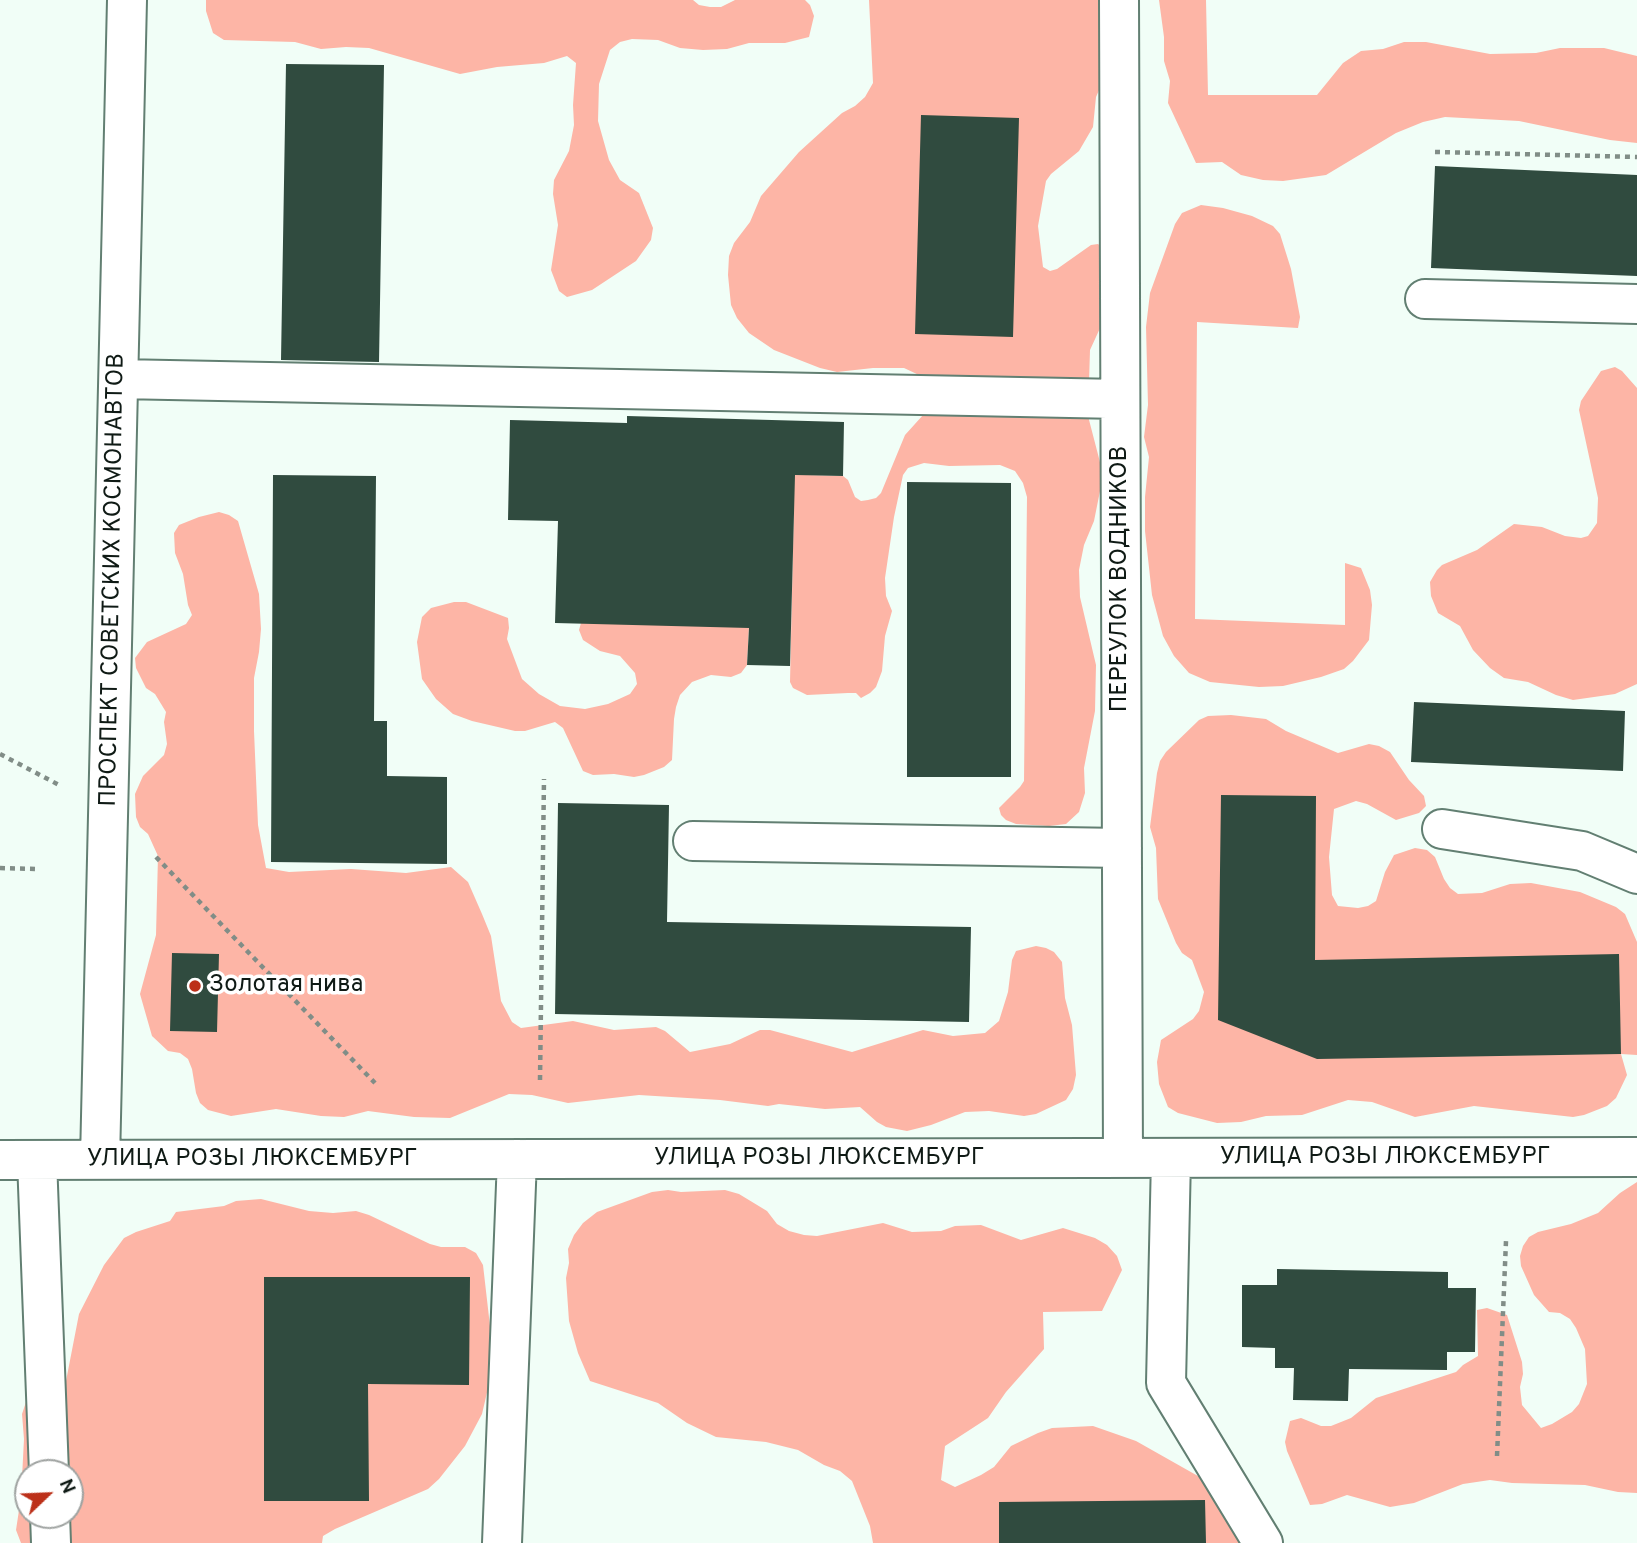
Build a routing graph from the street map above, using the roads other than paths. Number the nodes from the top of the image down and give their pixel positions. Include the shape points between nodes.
1 (127, 0) edge
2 (1119, 0) edge
3 (1425, 299) dead end
4 (1637, 304) edge
5 (119, 379) junction
6 (1120, 399) junction
7 (1442, 829) dead end
8 (693, 841) dead end
9 (1122, 848) junction
10 (1637, 874) edge
11 (1637, 1157) edge
12 (1123, 1158) junction
13 (1171, 1158) junction
14 (517, 1159) junction
15 (0, 1160) edge
16 (37, 1160) junction
17 (100, 1160) junction
18 (48, 1459) edge
19 (502, 1543) edge
20 (1263, 1543) edge

1 - 5 street, ПРОСПЕКТ СОВЕТСКИХ КОСМОНАВТОВ
2 - 6 street, ПЕРЕУЛОК ВОДНИКОВ
3 - 4 street
5 - 6 street
5 - 17 street, ПРОСПЕКТ СОВЕТСКИХ КОСМОНАВТОВ
6 - 9 street, ПЕРЕУЛОК ВОДНИКОВ
7 - 10 street via 1582,851
8 - 9 street
9 - 12 street, ПЕРЕУЛОК ВОДНИКОВ
11 - 13 street, УЛИЦА РОЗЫ ЛЮКСЕМБУРГ
12 - 13 street, УЛИЦА РОЗЫ ЛЮКСЕМБУРГ
12 - 14 street, УЛИЦА РОЗЫ ЛЮКСЕМБУРГ
13 - 20 street via 1166,1383
14 - 17 street, УЛИЦА РОЗЫ ЛЮКСЕМБУРГ
14 - 19 street
15 - 16 street, УЛИЦА РОЗЫ ЛЮКСЕМБУРГ
16 - 17 street, УЛИЦА РОЗЫ ЛЮКСЕМБУРГ
16 - 18 street

